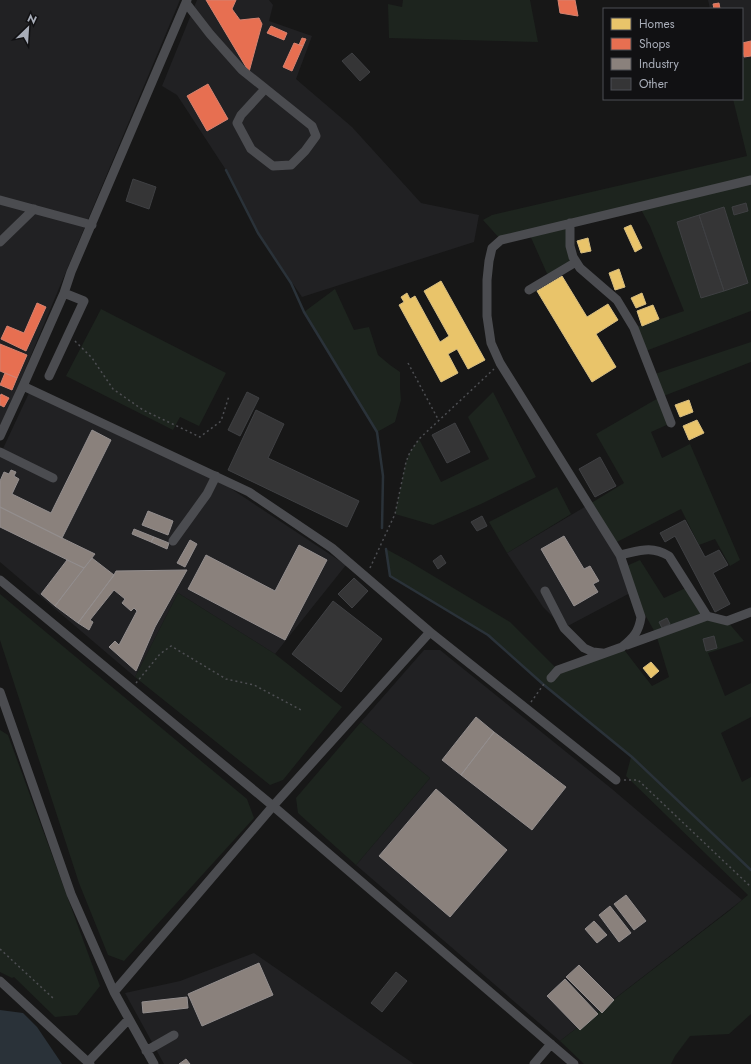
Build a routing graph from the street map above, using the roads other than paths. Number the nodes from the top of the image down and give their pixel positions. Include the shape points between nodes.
1 (186, 2) edge
2 (265, 89) junction
3 (751, 180) edge
4 (0, 200) edge
5 (34, 209) junction
6 (570, 223) junction
7 (92, 225) junction
8 (0, 242) edge
9 (576, 262) junction
10 (529, 290) dead end
11 (64, 293) junction
12 (49, 376) dead end
13 (23, 386) junction
14 (671, 423) dead end
15 (0, 436) edge
16 (0, 452) edge
17 (216, 476) junction
18 (53, 478) dead end
19 (174, 541) dead end
20 (620, 555) junction
21 (0, 580) edge
22 (545, 591) dead end
23 (751, 612) edge
24 (707, 616) junction
25 (430, 632) junction
26 (622, 647) junction
27 (603, 653) junction
28 (550, 678) road end
29 (0, 692) edge
30 (616, 780) road end
31 (273, 806) junction
32 (0, 981) edge
33 (114, 992) junction
34 (129, 1019) junction
35 (174, 1035) dead end
36 (551, 1044) junction
37 (146, 1051) junction
38 (89, 1063) edge
39 (154, 1064) edge
40 (534, 1064) edge
41 (574, 1064) edge

1 - 2 street via 242,70
1 - 7 street
2 - 2 street via 312,126 316,136 291,165 273,166 251,149 237,122
3 - 6 street
4 - 5 street
5 - 7 street
5 - 8 street
6 - 9 street via 570,246
6 - 20 street via 502,240 492,248 487,280 487,316 491,343 500,363
7 - 11 street
9 - 10 street
9 - 14 street via 617,300 634,328
11 - 12 street via 84,301
11 - 13 street
13 - 15 street
13 - 17 street
16 - 18 street
17 - 19 street via 207,494
17 - 25 street via 249,492 332,548
20 - 24 street via 649,549 669,556
20 - 26 street via 641,617 640,626 635,634
21 - 31 street
22 - 27 street via 564,628 584,648
23 - 24 street via 727,621
24 - 26 street
25 - 30 street
25 - 31 street
26 - 27 street
27 - 28 street via 558,670
29 - 33 street via 72,894
31 - 33 street
31 - 36 street
32 - 38 street
33 - 34 street
34 - 37 street
34 - 38 street
35 - 37 street
36 - 40 street
36 - 41 street
37 - 39 street

